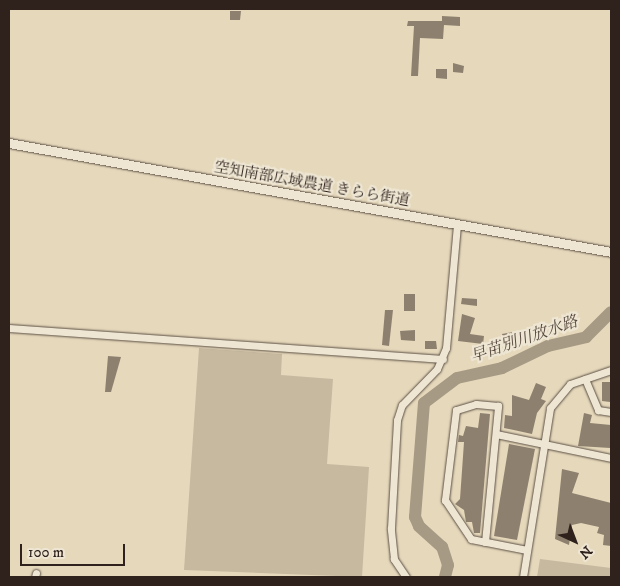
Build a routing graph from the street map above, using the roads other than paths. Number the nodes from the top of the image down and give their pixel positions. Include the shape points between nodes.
1 (9, 143) edge
2 (457, 224) junction
3 (611, 252) edge
4 (9, 328) edge
5 (443, 359) junction
6 (611, 370) edge
7 (585, 379) junction
8 (611, 412) edge
9 (496, 434) junction
10 (544, 442) junction
11 (611, 458) edge
12 (485, 542) junction
13 (527, 550) junction
14 (406, 577) edge
15 (523, 577) edge

1 - 2 street, 空知南部広域農道 きらら街道
2 - 3 street, 空知南部広域農道 きらら街道
2 - 5 street
4 - 5 street
5 - 14 street via 402,405 397,420 391,528 394,559
6 - 7 street
7 - 8 street via 598,410
7 - 10 street via 570,384 555,399
9 - 10 street
9 - 12 street
9 - 12 street via 498,406 476,404 456,410 445,500 471,539
10 - 11 street
10 - 13 street
12 - 13 street
13 - 15 street

